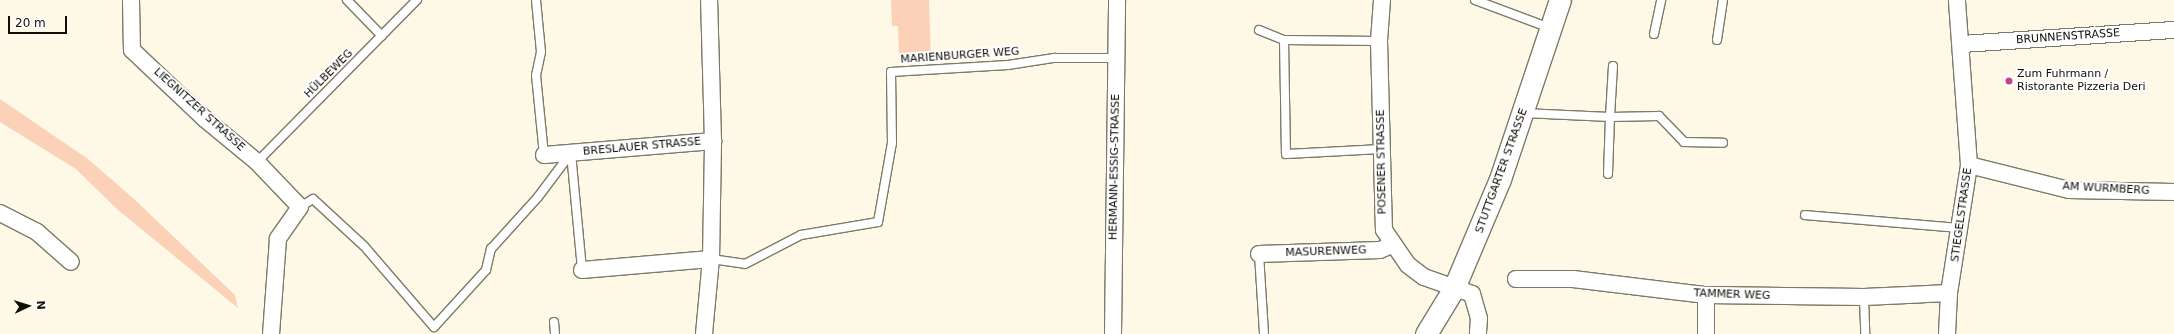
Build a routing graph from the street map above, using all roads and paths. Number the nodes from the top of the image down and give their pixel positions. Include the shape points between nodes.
1 (131, 0) edge
2 (347, 0) edge
3 (417, 0) edge
4 (536, 0) edge
5 (709, 0) edge
6 (1117, 0) edge
7 (1382, 0) edge
8 (1475, 0) edge
9 (1560, 0) edge
10 (1661, 0) edge
11 (1723, 0) edge
12 (1957, 0) edge
13 (1551, 29) junction
14 (1259, 30) dead end
15 (2174, 30) edge
16 (1654, 34) dead end
17 (382, 36) junction
18 (1284, 40) junction
19 (1717, 40) dead end
20 (1379, 41) junction
21 (1962, 44) junction
22 (1116, 58) junction
23 (1613, 66) dead end
24 (1523, 113) junction
25 (1610, 117) junction
26 (713, 141) junction
27 (1723, 143) dead end
28 (1382, 149) junction
29 (571, 153) junction
30 (544, 155) joint
31 (257, 162) junction
32 (1969, 165) junction
33 (1608, 174) dead end
34 (2174, 192) edge
35 (300, 207) junction
36 (0, 213) edge
37 (1805, 215) dead end
38 (1962, 228) junction
39 (1392, 245) junction
40 (1259, 254) joint
41 (711, 259) junction
42 (72, 262) dead end
43 (582, 270) joint
44 (1516, 279) dead end
45 (1454, 288) junction
46 (1949, 293) junction
47 (1706, 295) junction
48 (1864, 297) junction
49 (554, 322) dead end
50 (434, 330) edge
51 (271, 334) edge
52 (555, 334) edge
53 (704, 334) edge
54 (1113, 334) edge
55 (1264, 334) edge
56 (1426, 334) edge
57 (1478, 334) edge
58 (1706, 334) edge
59 (1865, 334) edge
60 (1947, 334) edge

1 - 31 street, LIEGNITZER STRASSE via 132,50 205,120
2 - 17 lane
3 - 17 lane, HÜLBEWEG
4 - 30 lane, BRESLAUER STRASSE via 541,52 536,75
5 - 26 street, BRESLAUER STRASSE
6 - 22 street, HERMANN-ESSIG-STRASSE
7 - 20 street, POSENER STRASSE
8 - 13 lane
9 - 13 street, STUTTGARTER STRASSE
10 - 16 lane
11 - 19 lane
12 - 21 street, STIEGELSTRASSE
13 - 24 street, STUTTGARTER STRASSE
14 - 18 lane
15 - 21 street, BRUNNENSTRASSE
17 - 31 lane, HÜLBEWEG
18 - 20 lane
18 - 28 lane via 1286,154
20 - 28 street, POSENER STRASSE
21 - 32 street, STIEGELSTRASSE
22 - 41 lane, MARIENBURGER WEG via 1054,58 1008,65 891,72 892,143 878,222 801,236 745,264
22 - 54 street, HERMANN-ESSIG-STRASSE
23 - 25 lane
24 - 25 lane
24 - 45 street, STUTTGARTER STRASSE
25 - 27 lane via 1659,116 1684,142
25 - 33 lane
26 - 29 street, BRESLAUER STRASSE
26 - 41 street, BRESLAUER STRASSE
28 - 39 street, POSENER STRASSE via 1384,230
29 - 30 street, BRESLAUER STRASSE
29 - 43 lane, BRESLAUER STRASSE
29 - 50 lane via 538,198 491,249 486,270
31 - 35 street, LIEGNITZER STRASSE
32 - 34 street, AM WURMBERG via 2069,190
32 - 38 street, STIEGELSTRASSE
35 - 50 lane via 313,199 364,246
35 - 51 street via 278,239
36 - 42 street via 37,232
37 - 38 lane
38 - 46 street, STIEGELSTRASSE
39 - 40 street, MASURENWEG via 1380,250
39 - 45 street, POSENER STRASSE via 1424,278
40 - 55 lane
41 - 43 street, BRESLAUER STRASSE
41 - 53 street, BRESLAUER STRASSE
44 - 47 street, TAMMER WEG via 1573,279
45 - 56 street, STUTTGARTER STRASSE
45 - 57 street, POSENER STRASSE via 1472,294 1479,318
46 - 48 street, TAMMER WEG
46 - 60 street, STIEGELSTRASSE
47 - 48 street, TAMMER WEG
47 - 58 street
48 - 59 lane
49 - 52 lane

